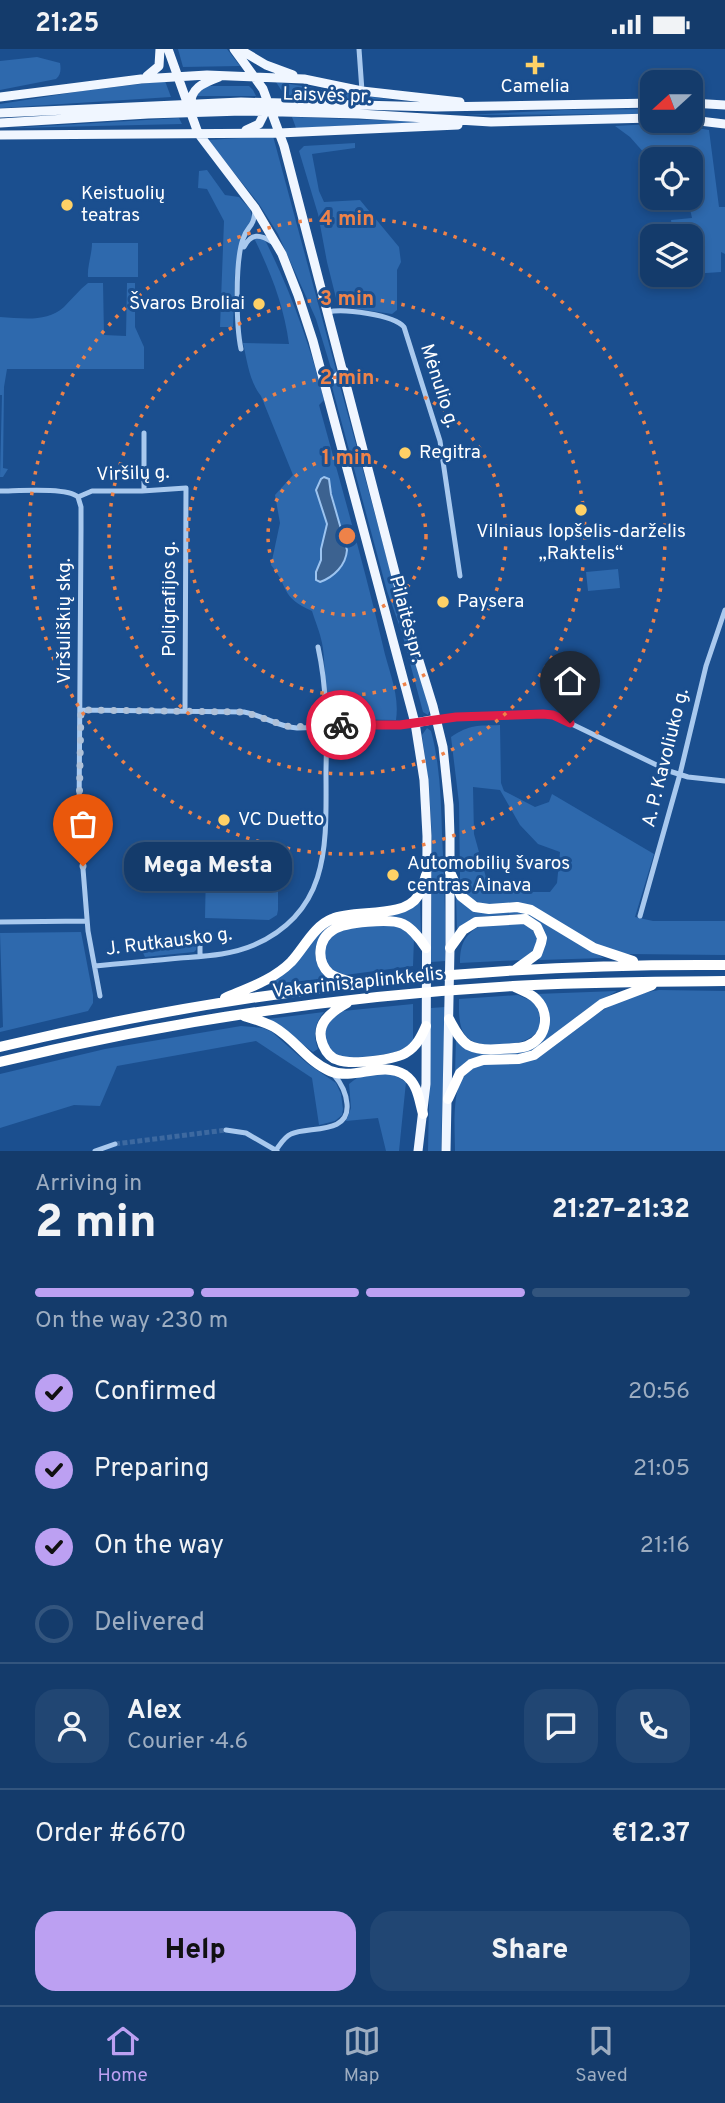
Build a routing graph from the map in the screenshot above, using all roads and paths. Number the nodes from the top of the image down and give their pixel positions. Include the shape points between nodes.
1 (160, 49) edge
2 (168, 49) edge
3 (234, 49) edge
4 (239, 49) edge
5 (359, 49) edge
6 (176, 76) junction
7 (224, 76) junction
8 (255, 76) junction
9 (141, 79) junction
10 (304, 79) junction
11 (362, 91) junction
12 (0, 97) edge
13 (640, 103) edge
14 (704, 104) edge
15 (269, 105) junction
16 (725, 105) edge
17 (492, 107) junction
18 (359, 109) junction
19 (0, 113) edge
20 (81, 113) junction
21 (191, 116) junction
22 (640, 118) edge
23 (491, 122) junction
24 (704, 122) edge
25 (0, 123) edge
26 (725, 124) edge
27 (239, 132) junction
28 (198, 133) junction
29 (279, 133) junction
30 (0, 135) edge
31 (255, 208) junction
32 (277, 244) junction
33 (241, 253) junction
34 (328, 311) junction
35 (241, 349) dead end
36 (344, 371) junction
37 (321, 372) junction
38 (144, 433) dead end
39 (186, 488) joint
40 (0, 491) edge
41 (144, 491) junction
42 (78, 497) junction
43 (460, 576) dead end
44 (725, 610) edge
45 (318, 647) dead end
46 (81, 710) junction
47 (185, 711) junction
48 (437, 719) junction
49 (415, 723) junction
50 (326, 726) junction
51 (680, 774) junction
52 (725, 781) edge
53 (450, 872) junction
54 (426, 875) junction
55 (640, 916) dead end
56 (87, 921) junction
57 (0, 922) edge
58 (200, 934) dead end
59 (450, 950) junction
60 (426, 952) junction
61 (200, 956) junction
62 (643, 964) junction
63 (725, 965) edge
64 (95, 966) junction
65 (515, 970) junction
66 (725, 981) edge
67 (664, 982) junction
68 (357, 984) junction
69 (512, 986) junction
70 (100, 996) dead end
71 (352, 999) junction
72 (212, 1003) junction
73 (237, 1014) junction
74 (449, 1017) junction
75 (426, 1021) junction
76 (0, 1047) edge
77 (0, 1062) edge
78 (329, 1070) junction
79 (356, 1074) junction
80 (345, 1091) junction
81 (448, 1099) junction
82 (423, 1114) junction
83 (226, 1130) tunnel mouth
84 (115, 1144) dead end
85 (94, 1151) edge
86 (277, 1151) edge
87 (418, 1151) edge
88 (446, 1151) edge

1 - 9 main road via 159,67
2 - 6 main road
3 - 8 main road
4 - 10 main road
5 - 11 street
6 - 7 main road, Laisvės pr.
6 - 9 main road, Laisvės pr.
6 - 21 main road
7 - 8 main road, Laisvės pr.
7 - 21 main road via 195,89
8 - 10 main road, Laisvės pr.
8 - 15 main road
9 - 12 main road, Laisvės pr.
10 - 11 main road, Laisvės pr.
11 - 17 main road, Laisvės pr.
13 - 17 main road, Laisvės pr.
14 - 16 main road
15 - 27 main road via 259,124
15 - 29 main road, Pilaitės pr.
17 - 18 main road, Laisvės pr.
18 - 20 main road, Laisvės pr.
18 - 23 main road, Laisvės pr.
19 - 20 main road, Laisvės pr.
20 - 25 main road, Laisvės pr.
21 - 28 main road
22 - 23 main road, Laisvės pr.
23 - 29 main road
24 - 26 main road
27 - 28 main road
27 - 29 main road
28 - 30 main road
28 - 31 main road, Pilaitės pr.
29 - 34 main road, Pilaitės pr.
31 - 32 main road, Pilaitės pr.
31 - 33 street
32 - 33 street via 254,236
32 - 37 main road, Pilaitės pr. via 304,309
33 - 35 street
34 - 36 main road, Pilaitės pr.
34 - 43 street, Mėnulio g. via 397,321 404,327 440,441
36 - 37 main road via 332,380
36 - 48 main road, Pilaitės pr.
37 - 49 main road, Pilaitės pr.
38 - 41 street
39 - 41 street, Viršilų g.
39 - 47 street, Poligrafijos g.
40 - 42 street, Viršilų g. via 64,491
41 - 42 street, Viršilų g. via 92,491
42 - 46 street, Viršuliškių skg.
44 - 51 street, A. P. Kavoliuko g. via 701,683
45 - 50 street, J. Rutkausko g.
46 - 47 street
46 - 56 street, Viršuliškių skg. via 79,819
47 - 50 street via 253,713 290,727
48 - 49 main road
48 - 51 street via 553,715
48 - 53 main road, Pilaitės pr. via 449,805
49 - 50 street
49 - 54 main road, Pilaitės pr. via 425,793
50 - 61 street, J. Rutkausko g. via 325,849 312,890 298,912 272,935 242,949
51 - 52 street
51 - 55 street, A. P. Kavoliuko g.
53 - 59 main road, Pilaitės pr.
53 - 62 highway via 461,896 475,907 531,910 594,948
54 - 60 main road, Pilaitės pr.
54 - 72 highway via 418,897 406,906 327,921 279,972
56 - 57 street
56 - 64 street, Viršuliškių skg.
58 - 61 street
59 - 65 highway via 463,930 476,922 525,919 537,927 542,938 537,954
59 - 74 main road, Pilaitės pr.
60 - 68 highway via 410,928 399,922 336,928 321,946 321,959 335,977
60 - 75 main road, Pilaitės pr.
61 - 64 street, J. Rutkausko g.
62 - 63 highway, Vakarinis aplinkkelis
62 - 65 highway, Vakarinis aplinkkelis
64 - 70 street, Viršuliškių skg.
65 - 68 highway, Vakarinis aplinkkelis
66 - 67 highway, Vakarinis aplinkkelis
67 - 69 highway, Vakarinis aplinkkelis
67 - 81 highway via 602,1004 534,1055 471,1064 460,1073
68 - 72 highway, Vakarinis aplinkkelis
69 - 71 highway, Vakarinis aplinkkelis
69 - 74 highway via 535,998 544,1012 543,1030 530,1045 475,1048 463,1041
71 - 73 highway, Vakarinis aplinkkelis
71 - 75 highway via 333,1011 320,1029 323,1046 339,1061 400,1056 415,1046
72 - 76 highway, Vakarinis aplinkkelis
73 - 77 highway, Vakarinis aplinkkelis
73 - 78 highway via 276,1028
74 - 81 main road, Pilaitės pr.
75 - 82 main road, Pilaitės pr.
78 - 79 highway
78 - 80 street
79 - 80 street
79 - 82 highway via 386,1069 400,1073 415,1087
80 - 86 street via 347,1110 340,1122 290,1134
81 - 88 main road, Pilaitės pr.
82 - 87 main road, Pilaitės pr.
83 - 86 street via 246,1133
84 - 85 street

